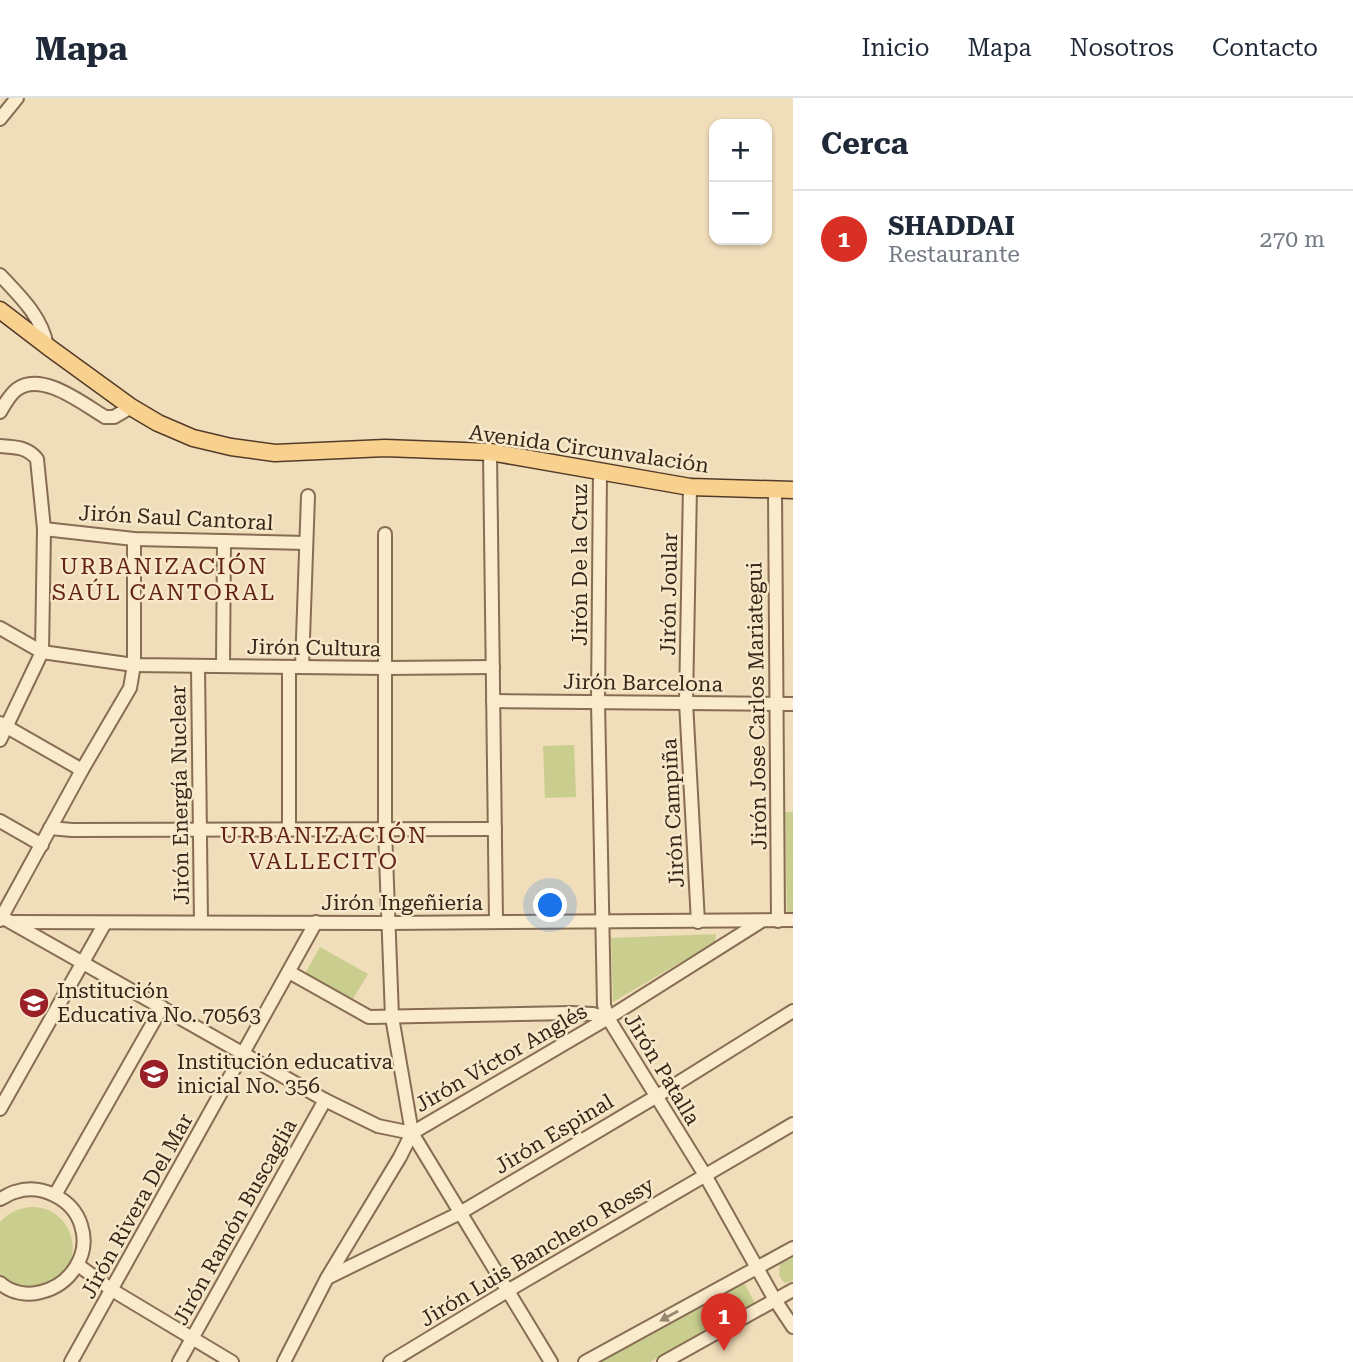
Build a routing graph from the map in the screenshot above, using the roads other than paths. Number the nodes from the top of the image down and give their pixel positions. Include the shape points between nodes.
1 (18, 98) edge
2 (0, 119) edge
3 (0, 275) edge
4 (0, 310) edge
5 (47, 346) junction
6 (131, 407) junction
7 (0, 412) edge
8 (0, 446) edge
9 (490, 452) junction
10 (600, 470) junction
11 (690, 487) junction
12 (775, 491) junction
13 (793, 491) edge
14 (308, 496) dead end
15 (44, 529) junction
16 (385, 534) dead end
17 (134, 539) junction
18 (224, 541) junction
19 (306, 543) junction
20 (0, 628) edge
21 (42, 652) junction
22 (134, 665) junction
23 (223, 666) junction
24 (198, 667) junction
25 (296, 667) junction
26 (492, 667) junction
27 (386, 668) junction
28 (493, 701) junction
29 (598, 702) junction
30 (686, 702) junction
31 (776, 704) junction
32 (793, 704) edge
33 (3, 725) edge
34 (0, 740) edge
35 (82, 770) junction
36 (778, 802) junction
37 (793, 802) edge
38 (0, 821) edge
39 (50, 828) junction
40 (495, 829) junction
41 (200, 830) junction
42 (289, 830) junction
43 (385, 830) junction
44 (42, 845) junction
45 (3, 919) edge
46 (793, 920) edge
47 (760, 921) junction
48 (778, 921) junction
49 (201, 922) junction
50 (316, 922) junction
51 (496, 922) junction
52 (602, 922) junction
53 (698, 922) junction
54 (105, 923) junction
55 (388, 923) junction
56 (82, 961) junction
57 (289, 972) junction
58 (162, 1007) junction
59 (793, 1011) edge
60 (392, 1017) junction
61 (608, 1018) junction
62 (244, 1055) junction
63 (657, 1096) junction
64 (325, 1100) junction
65 (0, 1109) edge
66 (793, 1124) edge
67 (412, 1133) junction
68 (705, 1175) junction
69 (55, 1195) junction
70 (0, 1199) edge
71 (460, 1213) junction
72 (793, 1248) edge
73 (78, 1265) junction
74 (757, 1268) junction
75 (327, 1278) junction
76 (1, 1288) edge
77 (112, 1290) junction
78 (509, 1290) junction
79 (793, 1290) edge
80 (775, 1300) junction
81 (793, 1327) edge
82 (192, 1338) junction
83 (71, 1362) edge
84 (178, 1362) edge
85 (232, 1362) edge
86 (284, 1362) edge
87 (390, 1362) edge
88 (551, 1362) edge
89 (585, 1362) edge
90 (664, 1362) edge

1 - 2 street
3 - 5 street via 40,323
4 - 5 main road, Avenida Circunvalación
5 - 6 main road, Avenida Circunvalación
6 - 7 street via 105,417 53,387 27,384 16,390
6 - 9 main road, Avenida Circunvalación via 193,438 275,453 384,448
8 - 15 street via 23,448 37,459
9 - 10 main road, Avenida Circunvalación
9 - 26 street
10 - 11 main road, Avenida Circunvalación
10 - 29 street, Jirón De la Cruz
11 - 12 main road, Avenida Circunvalación
11 - 30 street, Jirón Joular
12 - 13 main road, Avenida Circunvalación
12 - 31 street, Jirón Jose Carlos Mariategui
14 - 19 street
15 - 17 street, Jirón Saul Cantoral
15 - 21 street
16 - 27 street
17 - 18 street, Jirón Saul Cantoral
17 - 22 street
18 - 19 street, Jirón Saul Cantoral
18 - 23 street
19 - 25 street
20 - 21 street
21 - 22 street, Jirón Cultura
21 - 33 street
22 - 24 street, Jirón Cultura
22 - 35 street via 130,688
23 - 24 street, Jirón Cultura
23 - 25 street, Jirón Cultura
24 - 41 street, Jirón Energía Nuclear
25 - 27 street, Jirón Cultura
25 - 42 street
26 - 27 street, Jirón Cultura
26 - 28 street
27 - 43 street
28 - 29 street, Jirón Barcelona
28 - 40 street
29 - 30 street, Jirón Barcelona
29 - 52 street, Jirón Patalla
30 - 31 street, Jirón Barcelona
30 - 53 street, Jirón Campiña
31 - 32 street, Jirón Barcelona
31 - 36 street, Jirón Jose Carlos Mariategui
33 - 34 street
33 - 35 street
35 - 39 street
36 - 37 street
36 - 48 street, Jirón Jose Carlos Mariategui
38 - 44 street
39 - 41 street
39 - 44 street
40 - 43 street
40 - 51 street
41 - 42 street
41 - 49 street, Jirón Energía Nuclear
42 - 43 street
43 - 55 street
44 - 45 street
45 - 54 street, Jirón Ingeñiería
45 - 56 street
46 - 48 street, Jirón Ingeñiería
47 - 48 street, Jirón Ingeñiería
47 - 53 street, Jirón Ingeñiería
47 - 61 street, Jirón Víctor Anglés
49 - 50 street, Jirón Ingeñiería
49 - 54 street, Jirón Ingeñiería
50 - 55 street, Jirón Ingeñiería
50 - 57 street, Jirón Rivera Del Mar
51 - 52 street, Jirón Ingeñiería
51 - 55 street, Jirón Ingeñiería
52 - 53 street, Jirón Ingeñiería
52 - 61 street, Jirón Patalla
54 - 56 street
55 - 60 street
56 - 58 street
56 - 65 street
57 - 60 street via 362,1014
57 - 62 street, Jirón Rivera Del Mar
58 - 62 street
58 - 69 street
59 - 63 street, Jirón Espinal
60 - 61 street via 571,1013
60 - 67 street
61 - 63 street, Jirón Patalla
61 - 67 street, Jirón Víctor Anglés
62 - 64 street
62 - 77 street, Jirón Rivera Del Mar
63 - 68 street, Jirón Patalla
63 - 71 street, Jirón Espinal
64 - 67 street via 379,1126
64 - 82 street, Jirón Ramón Buscaglia
66 - 68 street, Jirón Luis Banchero Rossy
67 - 71 street
67 - 75 street, Jirón Víctor Anglés
68 - 74 street, Jirón Patalla
68 - 78 street, Jirón Luis Banchero Rossy
69 - 70 street via 36,1189
69 - 73 street via 71,1208 81,1225 83,1246
71 - 75 street, Jirón Espinal
71 - 78 street
72 - 74 street
73 - 76 street via 54,1289 37,1294
73 - 77 street
74 - 80 street, Jirón Patalla
74 -> 89 street
75 - 86 street, Jirón Víctor Anglés
77 - 82 street
77 - 83 street, Jirón Rivera Del Mar
78 - 87 street, Jirón Luis Banchero Rossy
78 - 88 street
79 - 80 street
80 - 81 street, Jirón Patalla
80 - 90 street
82 - 84 street, Jirón Ramón Buscaglia
82 - 85 street

